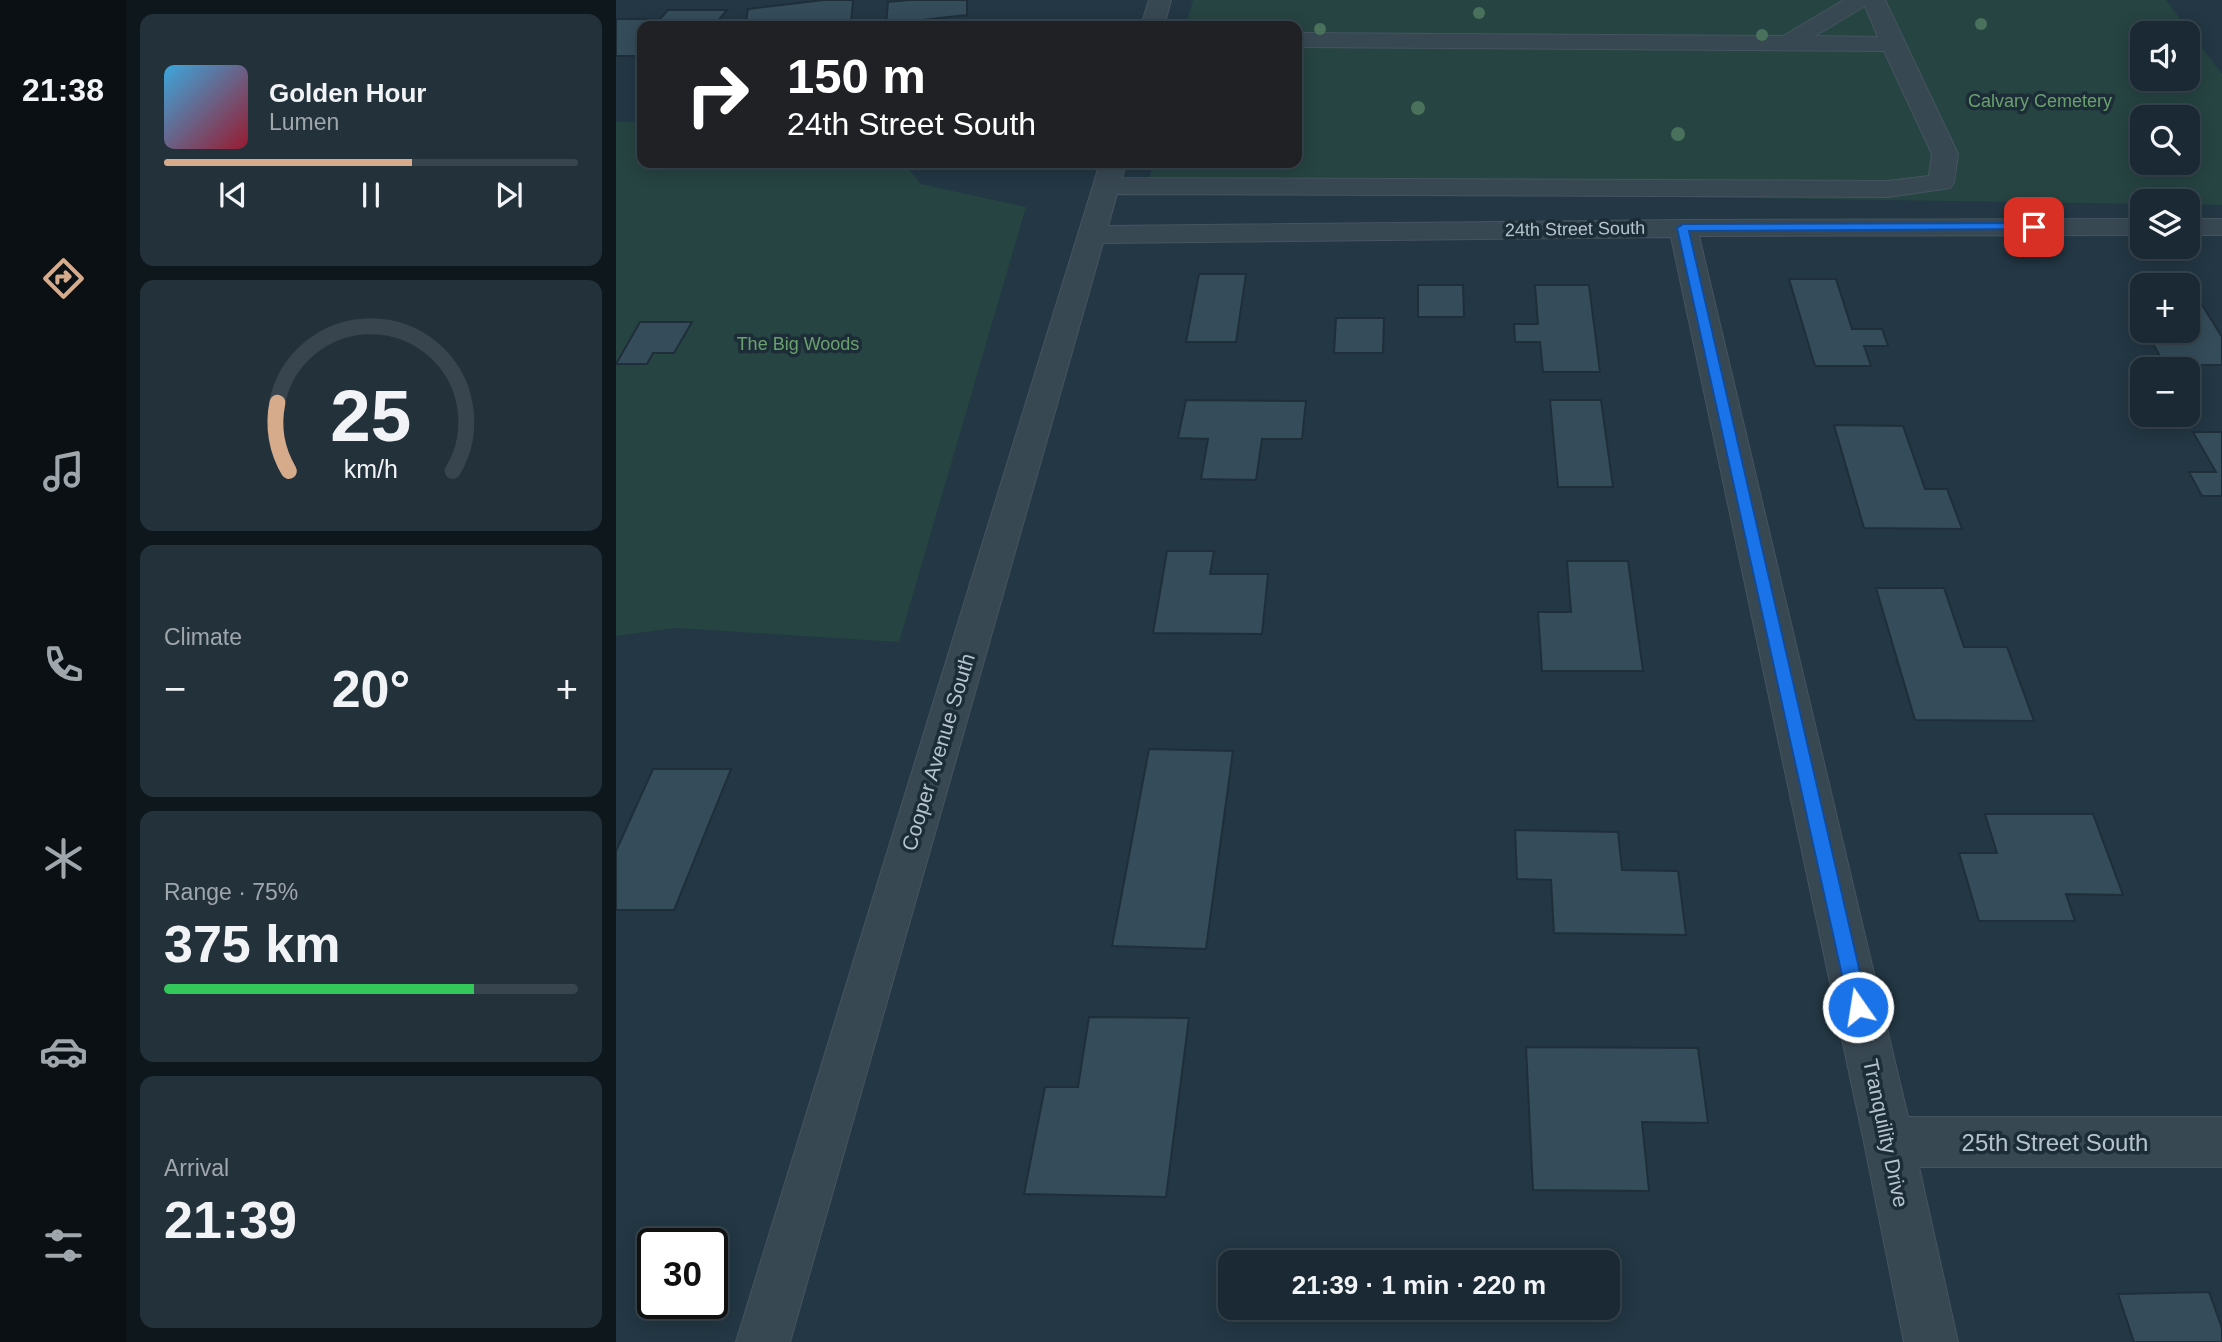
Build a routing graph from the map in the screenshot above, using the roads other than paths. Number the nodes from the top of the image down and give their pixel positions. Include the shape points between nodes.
1 (1160, 0) edge
2 (1860, 0) edge
3 (1874, 0) edge
4 (1154, 21) edge
5 (1302, 40) edge
6 (1788, 43) junction
7 (1893, 44) junction
8 (1110, 174) edge
9 (2130, 227) edge
10 (2200, 227) edge
11 (2222, 227) edge
12 (1683, 228) junction
13 (1092, 235) junction
14 (1889, 1142) junction
15 (2222, 1142) edge
16 (763, 1342) edge
17 (1931, 1342) edge

1 - 4 street
2 - 6 street
3 - 7 street
5 - 6 street
6 - 7 street
7 - 8 street via 1945,154 1941,182 1888,189
8 - 13 street, Cooper Avenue South
9 - 12 street, 24th Street South
10 - 11 street
12 - 13 street, 24th Street South
12 - 14 street, Tranquility Drive
13 - 16 street, Cooper Avenue South
14 - 15 street, 25th Street South
14 - 17 street, Tranquility Drive

